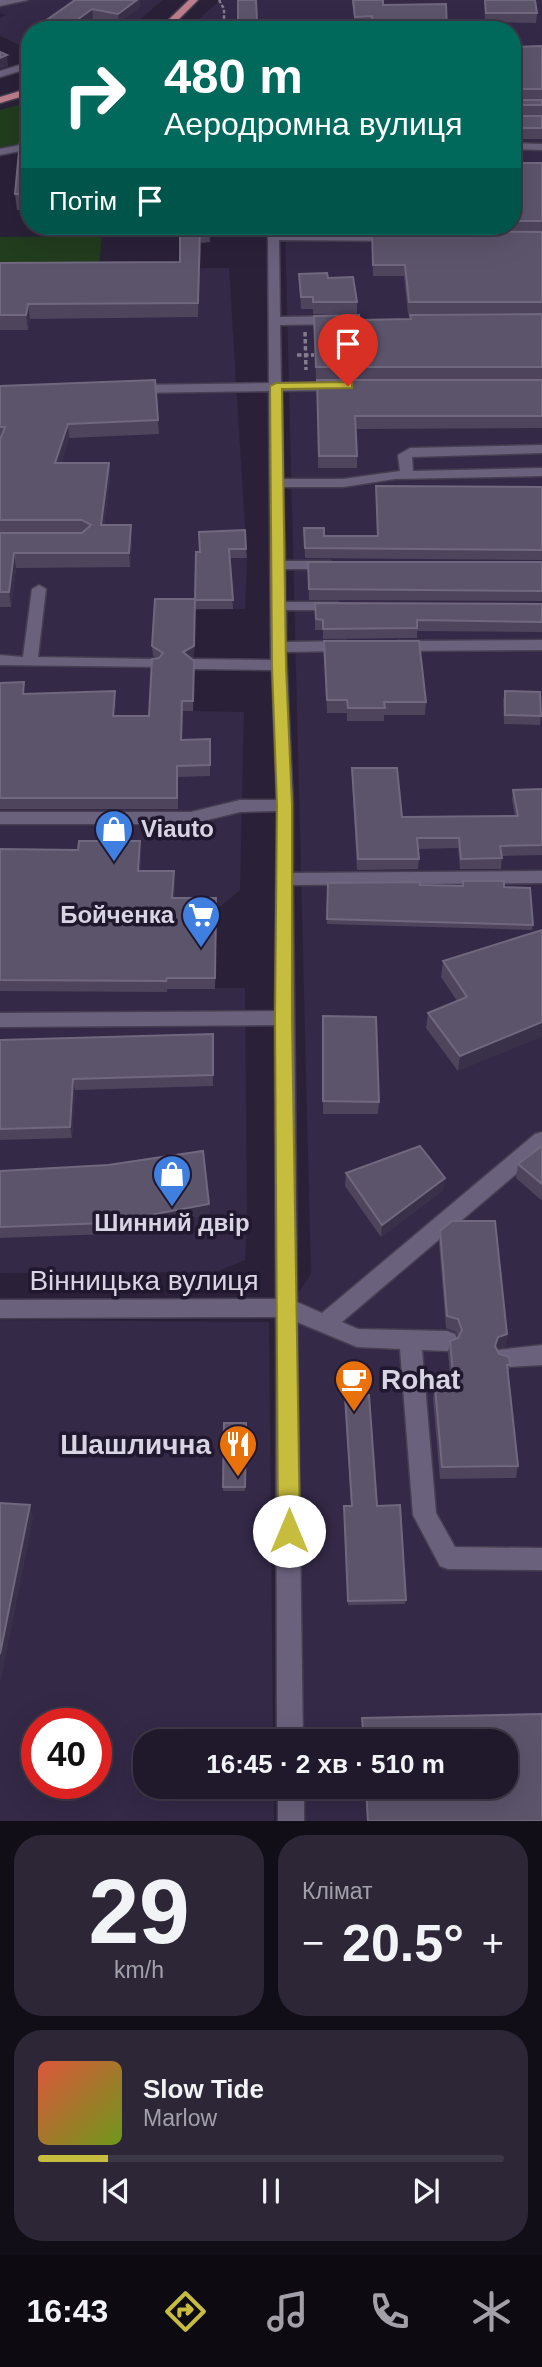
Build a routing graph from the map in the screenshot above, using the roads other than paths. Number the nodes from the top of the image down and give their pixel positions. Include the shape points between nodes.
1 (24, 0) edge
2 (194, 0) edge
3 (0, 3) edge
4 (172, 21) edge
5 (21, 64) edge
6 (2, 69) edge
7 (21, 94) edge
8 (0, 100) edge
9 (521, 146) edge
10 (542, 146) edge
11 (21, 148) edge
12 (0, 152) edge
13 (273, 235) edge
14 (356, 235) edge
15 (411, 237) edge
16 (355, 320) edge
17 (275, 321) junction
18 (276, 386) junction
19 (351, 386) edge
20 (119, 389) edge
21 (542, 449) edge
22 (542, 472) edge
23 (407, 475) junction
24 (277, 483) junction
25 (278, 565) junction
26 (347, 565) edge
27 (39, 589) dead end
28 (279, 606) junction
29 (349, 607) edge
30 (542, 645) edge
31 (279, 656) junction
32 (0, 660) edge
33 (30, 662) junction
34 (153, 664) edge
35 (194, 664) edge
36 (285, 805) junction
37 (0, 818) edge
38 (542, 877) edge
39 (284, 879) junction
40 (284, 1018) junction
41 (0, 1020) edge
42 (542, 1140) edge
43 (288, 1308) junction
44 (0, 1309) edge
45 (324, 1324) junction
46 (410, 1340) junction
47 (447, 1341) edge
48 (542, 1356) edge
49 (506, 1357) edge
50 (542, 1559) edge
51 (290, 1729) edge
52 (291, 1799) edge
53 (291, 1821) edge

1 - 3 street
2 - 4 main road
5 - 6 street
7 - 8 main road
9 - 10 street
11 - 12 street
13 - 17 street
14 - 15 street
16 - 17 street
17 - 18 street
18 - 19 street
18 - 20 street
18 - 24 street
21 - 23 street via 410,452 405,455
22 - 23 street
23 - 24 street via 343,483
24 - 25 street
25 - 26 street
25 - 28 street
27 - 33 street
28 - 29 street
28 - 31 street
30 - 31 street via 371,646
31 - 35 street
31 - 36 street
32 - 33 street
33 - 34 street
36 - 37 street via 240,806 191,818
36 - 39 street
38 - 39 street
39 - 40 street
40 - 41 street
40 - 43 street
42 - 45 street
43 - 44 street, Вінницька вулиця
43 - 45 street
43 - 51 street
45 - 46 street via 357,1338
46 - 47 street
46 - 50 street via 425,1515 448,1558
48 - 49 street
52 - 53 street

